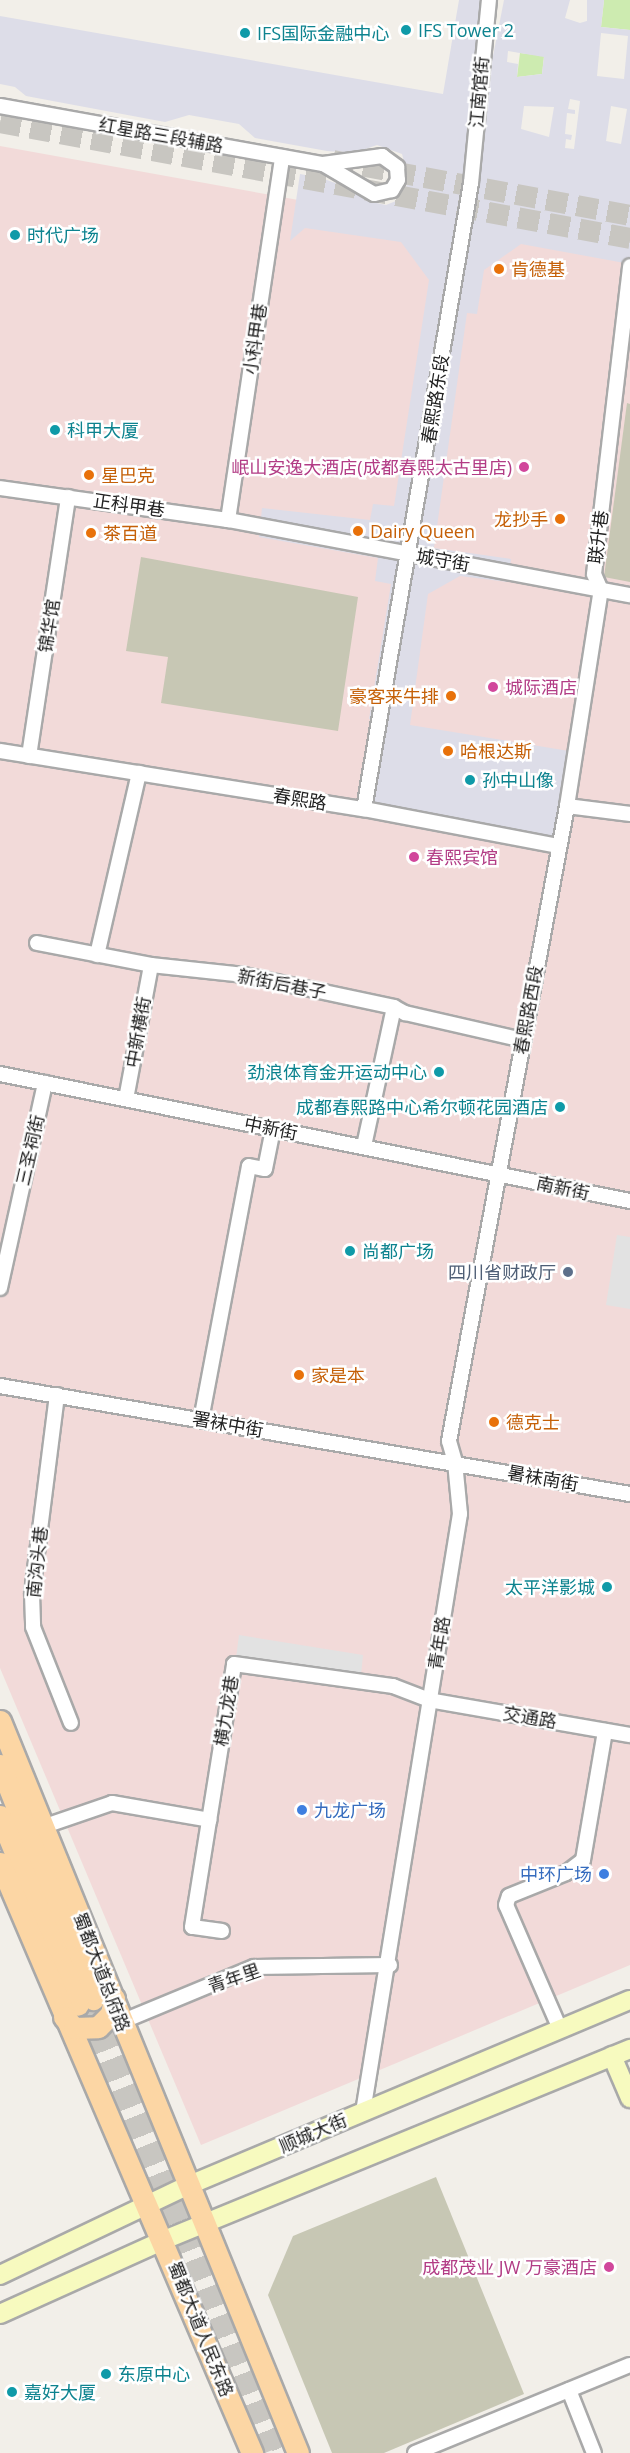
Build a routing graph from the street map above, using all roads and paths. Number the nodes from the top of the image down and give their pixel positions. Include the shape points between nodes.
1 (489, 0) edge
2 (0, 106) edge
3 (282, 157) junction
4 (323, 164) junction
5 (471, 183) joint
6 (630, 266) edge
7 (0, 488) edge
8 (68, 497) junction
9 (228, 520) junction
10 (257, 525) joint
11 (409, 554) junction
12 (601, 590) junction
13 (630, 595) edge
14 (0, 751) edge
15 (29, 756) junction
16 (139, 773) junction
17 (567, 806) junction
18 (364, 809) junction
19 (630, 814) edge
20 (558, 846) junction
21 (37, 943) dead end
22 (97, 955) junction
23 (151, 965) junction
24 (394, 1006) junction
25 (523, 1040) junction
26 (0, 1074) edge
27 (45, 1083) junction
28 (126, 1099) junction
29 (273, 1129) junction
30 (364, 1146) junction
31 (497, 1174) junction
32 (630, 1201) edge
33 (0, 1288) edge
34 (0, 1386) edge
35 (57, 1395) junction
36 (201, 1420) junction
37 (455, 1462) junction
38 (630, 1494) edge
39 (429, 1700) junction
40 (0, 1721) edge
41 (71, 1723) dead end
42 (605, 1731) junction
43 (630, 1735) edge
44 (0, 1765) edge
45 (0, 1816) edge
46 (210, 1820) junction
47 (45, 1826) junction
48 (0, 1863) edge
49 (222, 1931) dead end
50 (390, 1965) junction
51 (630, 2000) edge
52 (87, 2004) junction
53 (121, 2022) junction
54 (560, 2029) junction
55 (630, 2049) edge
56 (612, 2056) junction
57 (630, 2098) edge
58 (363, 2112) junction
59 (187, 2187) junction
60 (148, 2205) junction
61 (203, 2224) junction
62 (164, 2240) junction
63 (0, 2275) edge
64 (0, 2314) edge
65 (630, 2365) edge
66 (569, 2391) junction
67 (252, 2453) edge
68 (298, 2453) edge
69 (415, 2453) edge
70 (594, 2453) edge

1 - 5 street, 江南馆街
2 - 3 street, 红星路三段辅路
3 - 4 street, 红星路三段辅路
3 - 9 street, 小科甲巷
4 - 4 street, 红星路三段辅路 via 374,194 392,190 398,180 398,167 382,156
5 - 11 street, 春熙路东段
6 - 12 street, 联升巷 via 594,574
7 - 8 street, 正科甲巷
8 - 9 street, 正科甲巷
8 - 15 street, 锦华馆
9 - 10 street, 正科甲巷
10 - 11 street, 城守街
11 - 12 street, 城守街
11 - 18 street, 春熙路东段
12 - 13 street, 城守街
12 - 17 street, 联升巷
14 - 15 street, 春熙路
15 - 16 street, 春熙路
16 - 18 street, 春熙路
16 - 22 street
17 - 19 street
17 - 20 street
18 - 20 street, 春熙路
20 - 25 street, 春熙路西段
21 - 22 street, 新街后巷子
22 - 23 street, 新街后巷子
23 - 24 street, 新街后巷子 via 244,975
23 - 28 street, 中新横街
24 - 25 street, 新街后巷子 via 405,1013
24 - 30 street
25 - 31 street, 春熙路西段
26 - 27 street, 中新街
27 - 28 street, 中新街
27 - 33 street, 三圣祠街
28 - 29 street, 中新街
29 - 30 street, 中新街
29 - 36 street via 265,1170 249,1166
30 - 31 street, 中新街
31 - 32 street, 南新街
31 - 37 street, 青年路 via 449,1441
34 - 35 street, 署袜中街
35 - 36 street, 署袜中街
35 - 41 street, 南沟头巷 via 32,1594 33,1627
36 - 37 street, 署袜中街
37 - 38 street, 暑袜南街
37 - 39 street, 青年路 via 460,1514
39 - 42 street, 交通路
39 - 46 street, 横九龙巷 via 393,1686 234,1664
39 - 50 street, 青年路
40 - 47 main road, 蜀都大道总府路
42 - 43 street, 交通路
42 - 54 street via 583,1860 566,1873 509,1896 506,1905
44 - 52 main road, 蜀都大道总府路
45 - 52 main road, 蜀都大道总府路
46 - 47 street via 112,1803
46 - 49 street, 横九龙巷 via 192,1926
47 - 52 main road, 蜀都大道总府路
48 - 52 main road, 蜀都大道总府路
50 - 53 street, 青年里 via 254,1967
50 - 58 street, 青年路
51 - 54 main road, 顺城大街
52 - 53 main road, 蜀都大道总府路
52 - 60 main road, 蜀都大道总府路
53 - 59 main road, 蜀都大道总府路
54 - 58 main road, 顺城大街
55 - 56 main road
56 - 57 main road
56 - 61 main road
58 - 59 main road, 顺城大街
59 - 60 main road, 顺城大街
59 - 61 main road, 蜀都大道总府路
60 - 62 main road, 蜀都大道人民东路
60 - 63 main road, 顺城大街
61 - 62 main road
61 - 68 main road
62 - 64 main road
62 - 67 main road, 蜀都大道人民东路
65 - 66 street
66 - 69 street
66 - 70 street

